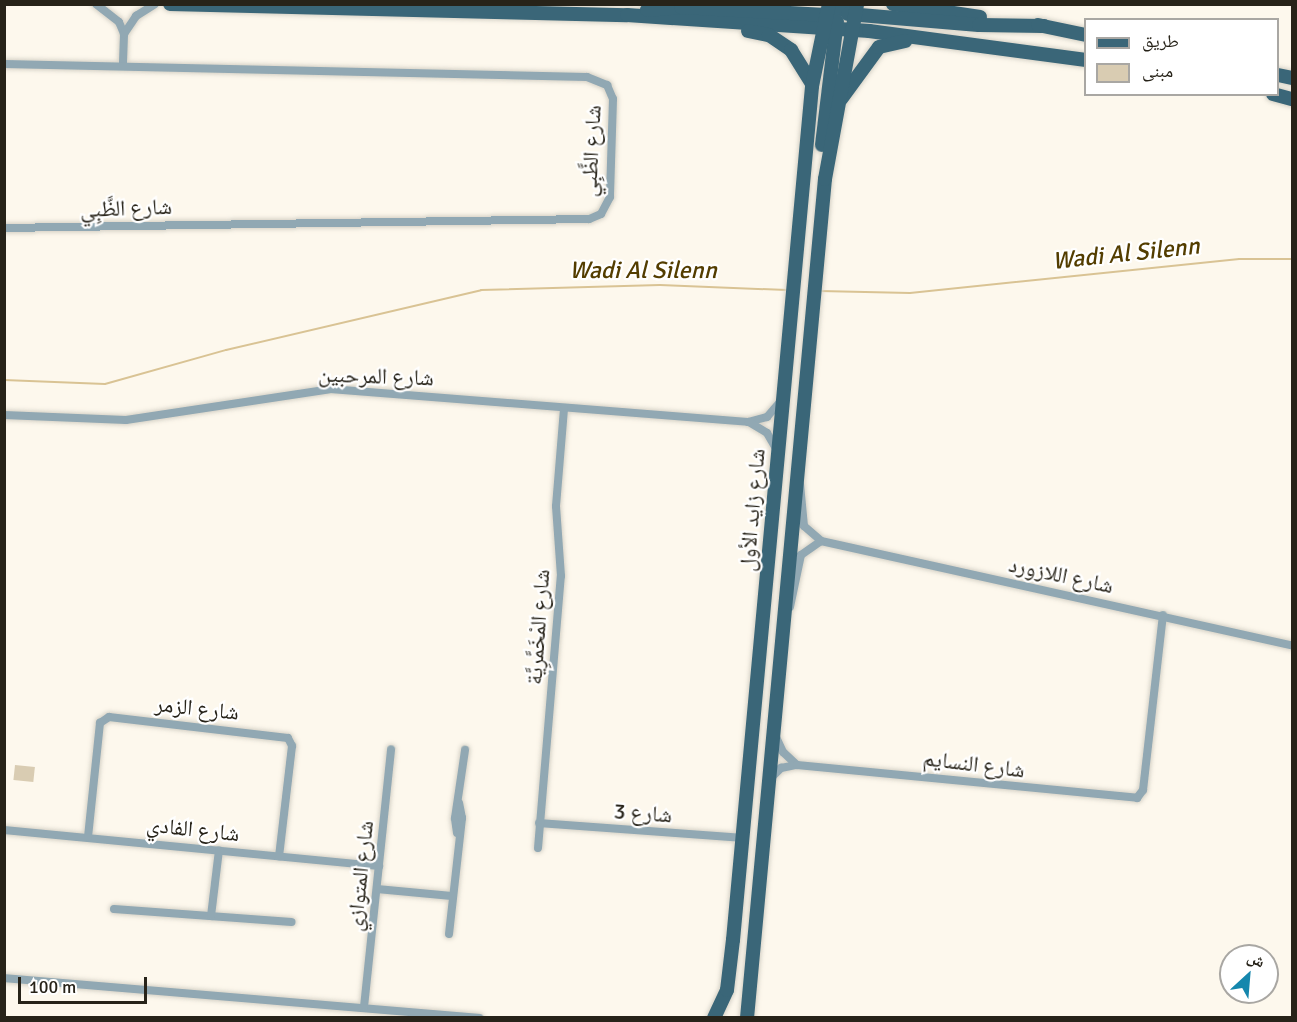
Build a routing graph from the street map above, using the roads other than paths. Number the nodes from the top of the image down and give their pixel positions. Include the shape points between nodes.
1 (96, 4) edge
2 (155, 4) edge
3 (170, 4) edge
4 (893, 4) edge
5 (919, 4) edge
6 (934, 11) junction
7 (840, 13) edge
8 (627, 15) junction
9 (1044, 26) junction
10 (851, 30) junction
11 (124, 34) junction
12 (1084, 35) edge
13 (934, 38) junction
14 (1084, 60) edge
15 (4, 64) edge
16 (123, 65) junction
17 (812, 86) junction
18 (836, 109) junction
19 (825, 178) junction
20 (4, 228) edge
21 (783, 398) junction
22 (564, 408) junction
23 (4, 415) edge
24 (748, 422) junction
25 (778, 456) junction
26 (797, 475) junction
27 (821, 541) junction
28 (1163, 615) junction
29 (783, 621) junction
30 (1293, 645) edge
31 (774, 726) junction
32 (391, 749) dead end
33 (465, 750) dead end
34 (796, 765) junction
35 (769, 780) junction
36 (539, 823) junction
37 (4, 830) edge
38 (88, 837) junction
39 (743, 838) junction
40 (538, 848) dead end
41 (219, 850) junction
42 (279, 856) junction
43 (379, 866) junction
44 (377, 889) junction
45 (452, 896) junction
46 (114, 909) dead end
47 (212, 916) junction
48 (292, 922) dead end
49 (449, 934) dead end
50 (4, 978) edge
51 (364, 1007) junction
52 (479, 1017) edge
53 (714, 1017) edge
54 (747, 1017) edge

1 - 11 street via 111,14
2 - 11 street via 136,16
3 - 8 main road
4 - 6 main road
5 - 6 main road
6 - 9 main road
7 - 8 main road
7 - 9 main road via 979,25
7 - 10 main road
7 - 17 main road, شارع زايد الأول
7 - 19 main road via 822,147
8 - 17 main road via 665,24 769,35 798,58
9 - 12 main road
10 - 13 main road
10 - 18 main road, شارع زايد الأول
11 - 16 street
13 - 14 main road
13 - 18 main road via 879,47
15 - 16 street, شارع الظَّبِي
16 - 20 street, شارع الظَّبِي via 595,78 607,85 613,99 609,203 601,214 589,219
17 - 21 main road, شارع زايد الأول
18 - 19 main road, شارع زايد الأول
19 - 26 main road, شارع زايد الأول
21 - 24 street, شارع المرحبين via 772,414
21 - 25 main road, شارع زايد الأول
22 - 23 street, شارع المرحبين via 330,389 126,420
22 - 24 street, شارع المرحبين
22 - 36 street, شارع المْخَمَّرِيَّة via 556,506 561,576
24 - 25 street via 767,433
25 - 39 main road, شارع زايد الأول
26 - 27 street via 804,526
26 - 29 main road, شارع زايد الأول
27 - 28 street, شارع اللازورد
27 - 29 street via 801,555
28 - 30 street, شارع اللازورد
28 - 34 street, شارع النسايم via 1143,790 1130,799 951,777
29 - 31 main road, شارع زايد الأول
31 - 34 street via 783,752
31 - 35 main road, شارع زايد الأول
32 - 43 street, شارع المتوازي
33 - 45 street via 455,818
34 - 35 street via 781,768
35 - 54 main road, شارع زايد الأول
36 - 39 street, شارع 3
36 - 40 street, شارع المْخَمَّرِيَّة
37 - 38 street, شارع الفادي
38 - 41 street, شارع الفادي
38 - 42 street, شارع الزمر via 100,723 109,717 288,738 292,746
39 - 53 main road, شارع زايد الأول via 727,990
41 - 42 street, شارع الفادي
41 - 47 street
42 - 43 street, شارع الفادي
43 - 44 street, شارع المتوازي
44 - 45 street
44 - 51 street, شارع المتوازي
45 - 49 street
46 - 47 street
47 - 48 street
50 - 51 street
51 - 52 street

